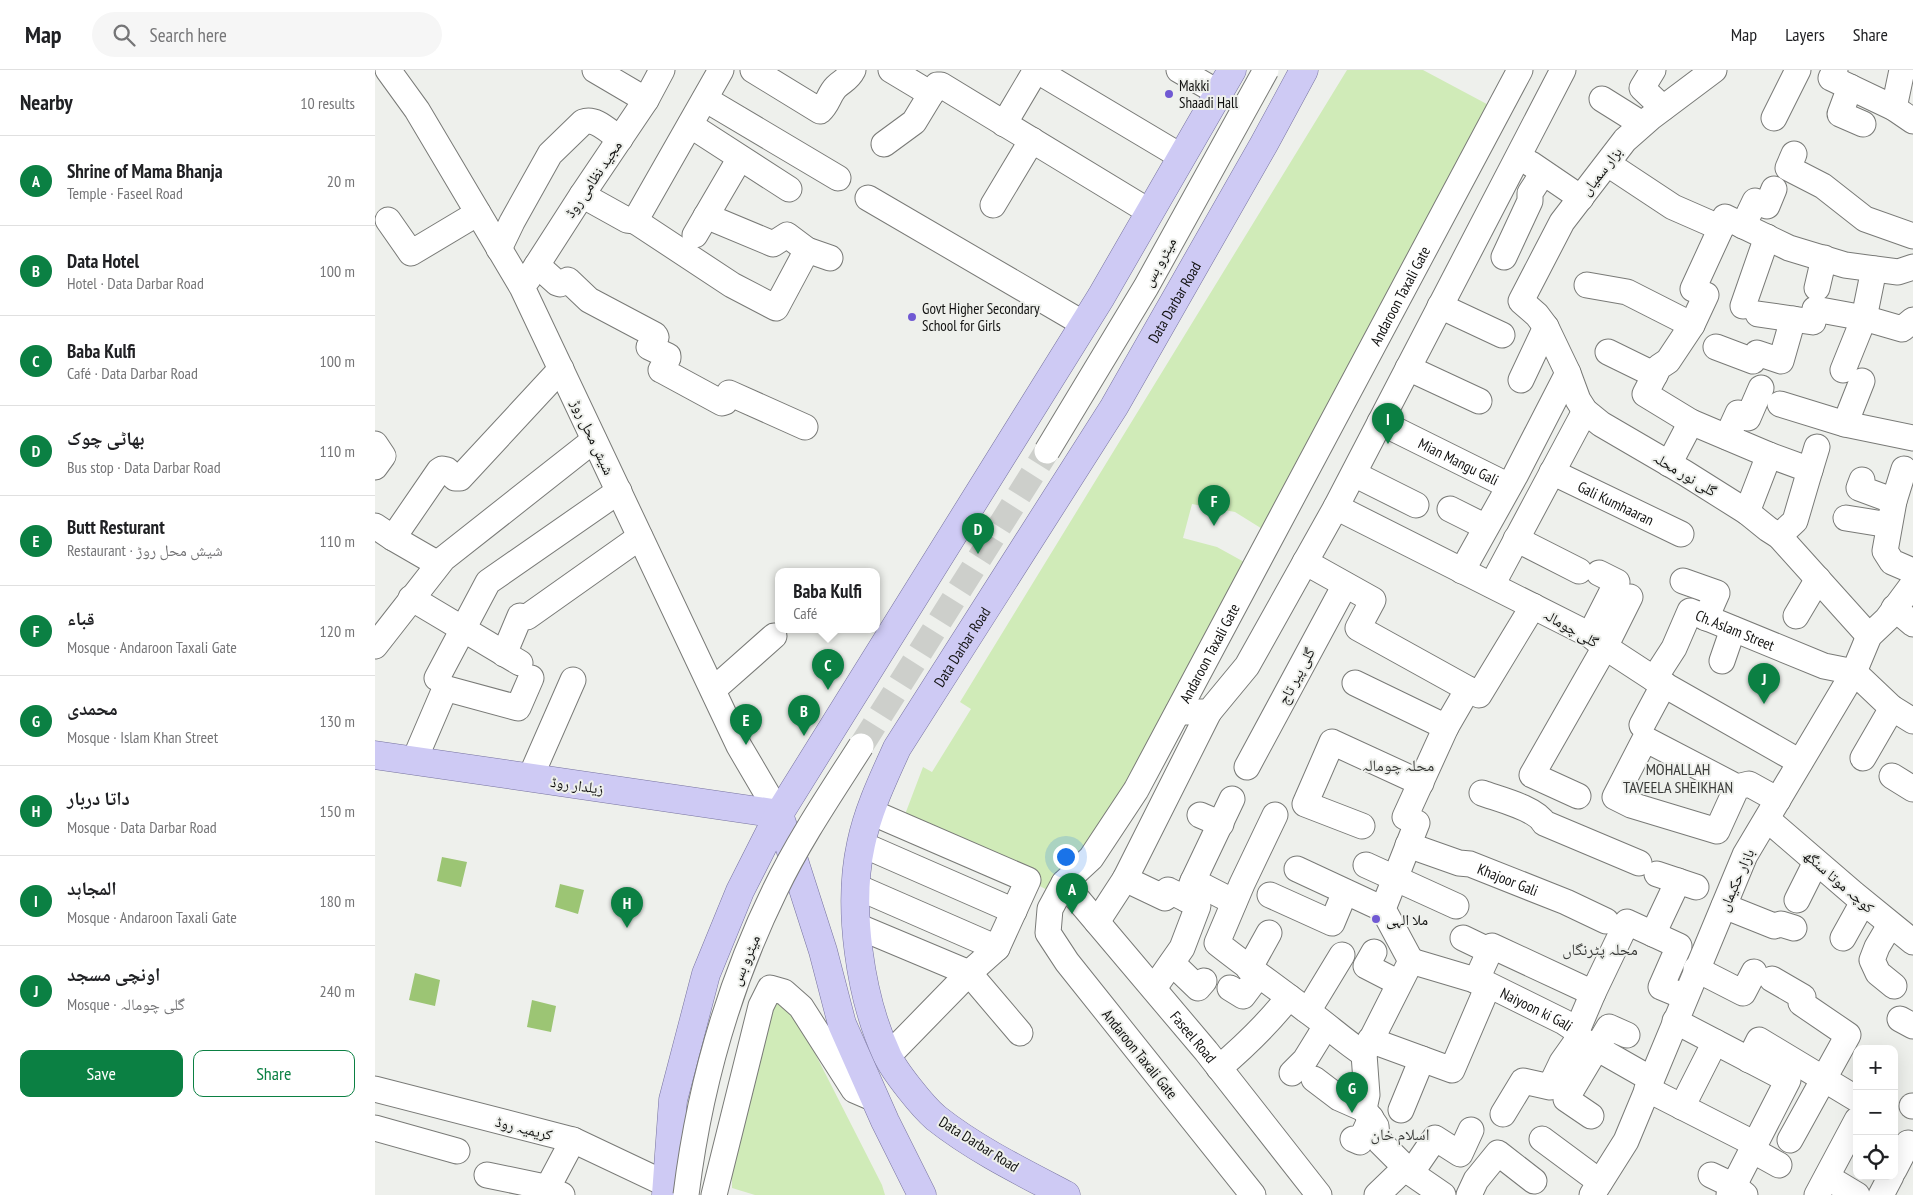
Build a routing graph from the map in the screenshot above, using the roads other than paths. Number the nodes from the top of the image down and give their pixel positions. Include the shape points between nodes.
1 (388, 70) edge
2 (595, 70) edge
3 (662, 70) edge
4 (721, 70) edge
5 (753, 70) edge
6 (853, 70) edge
7 (864, 70) edge
8 (869, 70) edge
9 (891, 70) edge
10 (1036, 70) edge
11 (1179, 70) edge
12 (1266, 70) edge
13 (1304, 70) edge
14 (1519, 70) edge
15 (1563, 70) edge
16 (1653, 70) edge
17 (1713, 70) edge
18 (1798, 70) edge
19 (1902, 70) edge
20 (1832, 76) edge
21 (1226, 82) edge
22 (931, 94) junction
23 (705, 99) junction
24 (1602, 99) dead end
25 (646, 100) junction
26 (1663, 108) junction
27 (1903, 114) edge
28 (1774, 118) dead end
29 (1005, 124) junction
30 (1642, 124) junction
31 (1863, 124) dead end
32 (690, 125) junction
33 (620, 139) junction
34 (1032, 140) junction
35 (884, 144) dead end
36 (1794, 154) dead end
37 (1518, 156) junction
38 (1182, 157) junction
39 (740, 158) junction
40 (1609, 164) junction
41 (1543, 173) junction
42 (838, 178) dead end
43 (789, 189) dead end
44 (1774, 189) dead end
45 (582, 195) junction
46 (868, 198) dead end
47 (1581, 198) junction
48 (993, 205) dead end
49 (1150, 212) junction
50 (478, 213) junction
51 (388, 220) dead end
52 (635, 221) junction
53 (1732, 227) junction
54 (1913, 235) edge
55 (1767, 237) junction
56 (499, 249) junction
57 (1504, 257) dead end
58 (1824, 258) junction
59 (537, 265) junction
60 (1874, 270) junction
61 (1906, 270) edge
62 (1587, 285) dead end
63 (522, 287) junction
64 (1817, 288) dead end
65 (1521, 301) joint
66 (1440, 306) junction
67 (1864, 318) junction
68 (1793, 319) junction
69 (1913, 320) edge
70 (1084, 324) junction
71 (1692, 324) junction
72 (1546, 327) junction
73 (1502, 335) dead end
74 (1716, 346) dead end
75 (1608, 352) dead end
76 (1408, 368) junction
77 (561, 369) junction
78 (1054, 372) junction
79 (1568, 373) junction
80 (1655, 375) junction
81 (1521, 380) dead end
82 (1761, 388) dead end
83 (1479, 401) dead end
84 (1780, 404) dead end
85 (1114, 407) junction
86 (1585, 411) junction
87 (1381, 422) junction
88 (1845, 424) junction
89 (1711, 425) junction
90 (805, 427) dead end
91 (1913, 438) edge
92 (594, 440) junction
93 (375, 444) edge
94 (1047, 451) tunnel mouth
95 (1769, 455) junction
96 (1669, 464) junction
97 (375, 467) edge
98 (1904, 469) dead end
99 (1353, 474) junction
100 (1547, 480) junction
101 (1862, 480) dead end
102 (1512, 481) junction
103 (619, 491) junction
104 (1894, 501) junction
105 (1416, 504) dead end
106 (1336, 507) junction
107 (1450, 509) dead end
108 (1747, 512) junction
109 (1846, 518) dead end
110 (1889, 525) junction
111 (1486, 527) junction
112 (384, 532) edge
113 (1681, 534) dead end
114 (1779, 536) junction
115 (640, 537) junction
116 (1515, 539) junction
117 (1863, 553) dead end
118 (1305, 562) junction
119 (438, 564) junction
120 (1885, 565) junction
121 (1461, 571) junction
122 (1913, 571) edge
123 (1818, 579) junction
124 (1683, 581) dead end
125 (1913, 584) edge
126 (1345, 585) junction
127 (1492, 585) junction
128 (1630, 597) dead end
129 (411, 598) junction
130 (1533, 606) junction
131 (1894, 608) junction
132 (1796, 616) dead end
133 (1706, 618) junction
134 (1913, 624) edge
135 (1733, 629) junction
136 (463, 630) junction
137 (774, 636) dead end
138 (1869, 636) junction
139 (1598, 641) junction
140 (375, 646) edge
141 (1722, 661) dead end
142 (518, 665) junction
143 (1854, 672) junction
144 (437, 678) dead end
145 (573, 680) dead end
146 (1659, 682) junction
147 (1355, 683) dead end
148 (1468, 689) junction
149 (713, 690) junction
150 (1178, 712) junction
151 (1209, 712) junction
152 (1907, 717) edge
153 (1642, 725) dead end
154 (1446, 727) junction
155 (861, 746) tunnel mouth
156 (375, 755) edge
157 (1863, 758) dead end
158 (414, 761) junction
159 (1799, 762) junction
160 (1247, 767) dead end
161 (1892, 776) dead end
162 (530, 778) junction
163 (1537, 778) junction
164 (1421, 783) junction
165 (1737, 787) junction
166 (1482, 793) dead end
167 (1578, 796) dead end
168 (1232, 799) dead end
169 (1911, 800) edge
170 (1524, 809) junction
171 (1772, 809) junction
172 (871, 812) junction
173 (779, 814) junction
174 (1275, 815) dead end
175 (1362, 826) dead end
176 (861, 844) junction
177 (1408, 845) junction
178 (970, 855) junction
179 (1816, 862) junction
180 (1365, 865) dead end
181 (1297, 869) dead end
182 (1125, 879) junction
183 (1395, 879) junction
184 (1064, 883) junction
185 (855, 886) junction
186 (957, 886) junction
187 (1190, 890) junction
188 (1345, 892) junction
189 (1270, 895) dead end
190 (1234, 902) junction
191 (1863, 902) junction
192 (1456, 906) dead end
193 (1724, 906) junction
194 (1383, 909) junction
195 (1014, 911) junction
196 (1606, 921) dead end
197 (1097, 922) junction
198 (941, 924) junction
199 (857, 926) junction
200 (1269, 933) dead end
201 (1653, 934) junction
202 (1906, 935) edge
203 (1463, 938) dead end
204 (997, 948) junction
205 (1856, 950) junction
206 (1489, 951) junction
207 (1374, 952) dead end
208 (1342, 954) dead end
209 (928, 956) junction
210 (1411, 961) junction
211 (1172, 963) junction
212 (1696, 969) junction
213 (1254, 972) junction
214 (969, 973) junction
215 (1204, 981) dead end
216 (1399, 983) junction
217 (1482, 983) junction
218 (1893, 986) dead end
219 (1154, 988) junction
220 (1230, 988) dead end
221 (1593, 993) junction
222 (1685, 996) junction
223 (1308, 1011) junction
224 (1675, 1021) junction
225 (1020, 1034) dead end
226 (1627, 1035) dead end
227 (1584, 1039) junction
228 (1715, 1042) junction
229 (1367, 1047) junction
230 (887, 1057) junction
231 (1422, 1059) junction
232 (1219, 1068) junction
233 (1793, 1071) junction
234 (1823, 1078) junction
235 (1649, 1084) junction
236 (377, 1090) edge
237 (1853, 1097) edge
238 (875, 1099) junction
239 (1682, 1107) junction
240 (1401, 1110) dead end
241 (375, 1114) edge
242 (1367, 1114) junction
243 (1503, 1114) dead end
244 (1591, 1116) dead end
245 (375, 1128) edge
246 (1853, 1128) edge
247 (1471, 1130) dead end
248 (1353, 1139) dead end
249 (573, 1140) junction
250 (1542, 1140) dead end
251 (1790, 1140) dead end
252 (1905, 1141) edge
253 (1753, 1147) junction
254 (457, 1151) dead end
255 (1898, 1159) edge
256 (1779, 1165) dead end
257 (1408, 1170) junction
258 (487, 1175) dead end
259 (1711, 1175) dead end
260 (1889, 1180) edge
261 (1535, 1181) dead end
262 (1822, 1186) edge
263 (673, 1191) edge
264 (555, 1192) edge
265 (1594, 1192) edge
266 (1736, 1192) edge
267 (714, 1195) edge
268 (923, 1195) edge
269 (1066, 1195) edge
270 (1253, 1195) edge
271 (1319, 1195) edge
272 (1377, 1195) edge
273 (1443, 1195) edge
274 (1469, 1195) edge
275 (1857, 1195) edge
276 (1881, 1195) edge

1 - 50 street, شیش محل روڑ via 417,110
2 - 25 street
3 - 25 street, مجید نظامی روڈ
4 - 23 street
5 - 6 street via 819,110 826,106 836,87 849,78
7 - 8 street
9 - 22 street
10 - 29 street
10 - 38 street
11 - 21 street
12 - 94 street, میٹرو بس, bridge via 1146,287
13 - 85 main road, Data Darbar Road
14 - 150 street, Andaroon Taxali Gate
15 - 37 street
16 - 26 street via 1641,88
17 - 26 street, بزار سمیاں
18 - 28 street
19 - 27 street
20 - 27 street
20 - 31 street via 1840,114
21 - 38 main road
22 - 29 street via 939,84
22 - 35 street via 914,122
23 - 32 street
23 - 42 street
24 - 30 street
25 - 33 street, مجید نظامی روڈ
26 - 30 street, بزار سمیاں
29 - 34 street
30 - 40 street, بزار سمیاں via 1625,140
32 - 39 street
32 - 52 street
33 - 45 street, مجید نظامی روڈ
33 - 56 street via 595,121 583,122 550,154
34 - 48 street
34 - 49 street
36 - 54 street via 1788,168 1823,186 1836,208
37 - 41 street
37 - 66 street
38 - 49 main road
39 - 43 street
39 - 52 street via 700,225 773,244 787,235 819,254 776,308 732,285
40 - 47 street, بزار سمیاں
40 - 53 street via 1673,206
41 - 47 street
41 - 57 street via 1530,193 1530,201
44 - 53 street via 1767,206 1755,201
45 - 52 street via 627,220
45 - 59 street, مجید نظامی روڈ
46 - 70 street
47 - 65 street, بزار سمیاں via 1562,222
49 - 70 main road
50 - 51 street via 411,254
50 - 56 street, شیش محل روڑ
53 - 55 street
53 - 71 street via 1700,292
54 - 61 street
55 - 58 street via 1789,248
55 - 68 street via 1750,310
56 - 63 street, شیش محل روڑ
58 - 60 street
58 - 64 street
59 - 63 street, مجید نظامی روڈ
59 - 90 street via 557,283 568,280 589,300 655,335 649,347 668,356 661,370 722,403 729,393
60 - 61 street
60 - 67 street
62 - 71 street via 1627,292
63 - 77 street, شیش محل روڑ
65 - 72 street, گلی نور محلہ via 1537,314
66 - 73 street
66 - 76 street
67 - 68 street via 1815,309 1813,322
67 - 69 street via 1902,329
67 - 88 street
68 - 74 street via 1781,361 1757,353 1753,361
70 - 78 main road
71 - 80 street
72 - 79 street, گلی نور محلہ
72 - 81 street
75 - 80 street
76 - 83 street
76 - 87 street
77 - 92 street, شیش محل روڑ
77 - 112 street via 460,478 455,478 447,470 439,471
78 - 85 main road
78 - 173 main road
79 - 86 street, گلی نور محلہ via 1577,400
79 - 102 street
80 - 89 street via 1645,394
82 - 89 street via 1748,418 1738,413
84 - 88 street
85 - 172 main road, Data Darbar Road via 897,748
86 - 96 street, گلی نور محلہ
86 - 100 street
87 - 99 street
87 - 102 street, Mian Mangu Gali
88 - 91 street
89 - 95 street
89 - 96 street
92 - 103 street, شیش محل روڑ
92 - 119 street
93 - 97 street via 383,456
95 - 108 street
95 - 114 street via 1814,458 1795,521
96 - 108 street, گلی نور محلہ
98 - 104 street
99 - 105 street
99 - 106 street
100 - 102 street, Mian Mangu Gali
100 - 113 street, Gali Kumhaaran
100 - 116 street
101 - 104 street via 1859,488
102 - 111 street
103 - 115 street, شیش محل روڑ
103 - 136 street via 488,582
104 - 110 street
106 - 118 street
106 - 121 street, گلی چومالہ
107 - 111 street
108 - 114 street, گلی نور محلہ
109 - 110 street
110 - 120 street
111 - 121 street
112 - 119 street
114 - 123 street, گلی نور محلہ
115 - 142 street via 527,617 520,616
115 - 149 street, شیش محل روڑ
116 - 127 street
116 - 139 street via 1617,582
117 - 120 street
118 - 126 street
118 - 151 street via 1247,666
119 - 129 street
120 - 122 street via 1892,562
121 - 127 street, گلی چومالہ
123 - 132 street
123 - 138 street, گلی نور محلہ
124 - 133 street via 1717,592
125 - 131 street, بازار حکیماں
126 - 148 street via 1373,600 1358,628
126 - 160 street, گلی پیر تاج
127 - 130 street, گلی چومالہ
128 - 139 street
129 - 136 street
129 - 140 street
130 - 139 street, گلی چومالہ
130 - 148 street via 1479,695
131 - 134 street
131 - 138 street, بازار حکیماں
133 - 135 street, Ch. Aslam Street
133 - 146 street, Ch. Aslam Street via 1691,611
135 - 141 street
135 - 143 street, Ch. Aslam Street via 1829,656
136 - 142 street
136 - 144 street
137 - 149 street
138 - 143 street, بازار حکیماں
139 - 146 street, گلی چومالہ
139 - 163 street via 1533,775
142 - 158 street via 518,708 448,689 444,691
143 - 152 street
143 - 159 street, بازار حکیماں
145 - 162 street
146 - 153 street
146 - 159 street, گلی چومالہ
147 - 154 street
148 - 154 street
149 - 173 street, شیش محل روڑ via 739,746
150 - 151 street
150 - 184 street, Andaroon Taxali Gate via 1136,790 1096,851
151 - 182 street
152 - 157 street
154 - 164 street
155 - 263 street, میٹرو بس, bridge via 775,889 733,988
156 - 158 main road, زیلدار روڈ
158 - 162 main road, زیلدار روڈ
159 - 171 street, بازار حکیماں
161 - 169 street
162 - 173 main road, زیلدار روڈ
163 - 167 street
163 - 170 street
164 - 175 street via 1332,742 1305,804
164 - 177 street via 1405,817 1417,823
165 - 165 street, کوچہ موتا سنگھ via 1645,739 1615,798 1717,831
165 - 171 street, کوچہ موتا سنگھ via 1749,784
166 - 170 street
168 - 187 street via 1211,819
170 - 201 street via 1541,817 1544,823 1667,876
171 - 179 street, کوچہ موتا سنگھ
171 - 193 street, بازار حکیماں via 1745,855
172 - 176 main road, Data Darbar Road
172 - 178 street
173 - 238 main road via 823,951 842,1024
173 - 263 main road via 740,891 706,974 673,1100
174 - 190 street
176 - 185 main road, Data Darbar Road
176 - 186 street
177 - 183 street
177 - 196 street, Khajoor Gali via 1469,864
178 - 186 street
178 - 195 street via 1028,880
179 - 191 street, کوچہ موتا سنگھ
179 - 193 street via 1790,916 1775,926
180 - 183 street
181 - 188 street
182 - 187 street via 1165,898 1168,890
182 - 197 street
183 - 192 street
183 - 194 street
184 - 197 street, Faseel Road
184 - 270 street, Andaroon Taxali Gate via 1050,909 1048,933 1067,962
185 - 198 street
185 - 199 main road, Data Darbar Road
186 - 195 street
186 - 198 street
187 - 190 street
187 - 211 street via 1198,906 1182,948
188 - 189 street via 1332,923
188 - 194 street
190 - 213 street via 1217,943
191 - 202 street, کوچہ موتا سنگھ
191 - 205 street
193 - 212 street, بازار حکیماں
194 - 210 street
195 - 204 street
197 - 219 street, Faseel Road
198 - 204 street
198 - 209 street
199 - 209 street
199 - 230 main road, Data Darbar Road via 865,992
200 - 213 street
201 - 221 street via 1627,922
201 - 222 street via 1683,936 1661,987
202 - 205 street via 1877,947
203 - 206 street
204 - 214 street
205 - 218 street
206 - 217 street
206 - 221 street via 1492,946
207 - 216 street via 1366,966
208 - 223 street
209 - 214 street
210 - 216 street
210 - 217 street, Naiyoon ki Gali
211 - 215 street via 1198,988
211 - 219 street
212 - 222 street, بازار حکیماں
212 - 234 street via 1743,993 1763,976 1803,997 1801,1003 1848,1035
213 - 220 street via 1243,996
213 - 223 street
214 - 225 street
214 - 230 street
216 - 229 street
217 - 227 street, Naiyoon ki Gali via 1564,1022
217 - 231 street via 1450,1075
219 - 232 street, Faseel Road
221 - 227 street
222 - 224 street, بازار حکیماں
223 - 229 street
223 - 232 street via 1268,1024
223 - 242 street via 1303,1076
224 - 228 street
224 - 235 street, بازار حکیماں
226 - 227 street via 1609,1027
227 - 235 street, Naiyoon ki Gali
227 - 243 street via 1562,1062 1550,1087 1523,1082
227 - 244 street via 1566,1099
228 - 233 street via 1749,1060
228 - 239 street
229 - 231 street
229 - 242 street
230 - 269 main road, Data Darbar Road via 935,1117 977,1147
231 - 240 street
232 - 271 street, Faseel Road
233 - 234 street
233 - 253 street
234 - 237 street
234 - 251 street
235 - 239 street, Naiyoon ki Gali
235 - 265 street, بازار حکیماں via 1626,1141
236 - 241 street
236 - 249 street, کریمیہ روڈ
238 - 267 street via 854,1090 801,1007 784,992 770,988 761,1006
238 - 268 main road
239 - 253 street, Naiyoon ki Gali
242 - 248 street via 1360,1142
242 - 257 street via 1376,1126 1381,1143
245 - 254 street
246 - 262 street
247 - 257 street via 1460,1154 1435,1138
249 - 263 street, کریمیہ روڈ
249 - 264 street
250 - 265 street
252 - 255 street
253 - 256 street, Naiyoon ki Gali
253 - 266 street
257 - 272 street
257 - 273 street
258 - 264 street
259 - 266 street
260 - 276 street
261 - 274 street via 1498,1153 1476,1180
262 - 275 street

